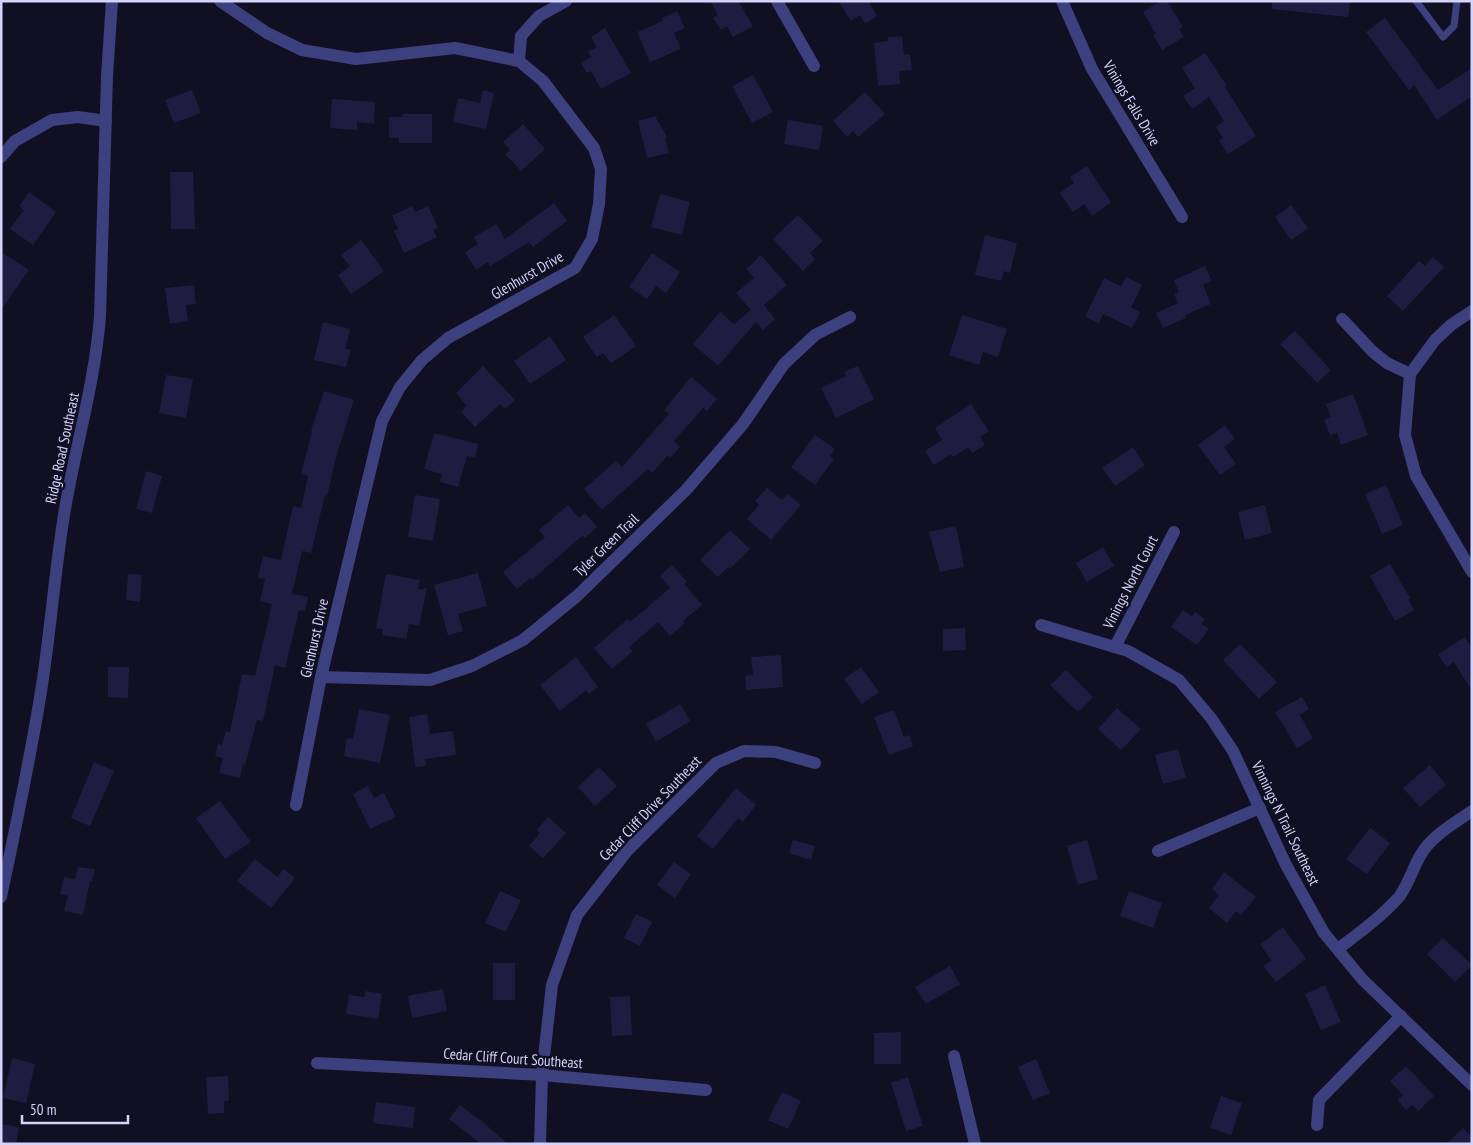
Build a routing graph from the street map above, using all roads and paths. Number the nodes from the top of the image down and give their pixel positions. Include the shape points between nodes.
1 (112, 1) edge
2 (220, 1) edge
3 (566, 1) edge
4 (777, 1) edge
5 (1062, 1) edge
6 (1416, 1) edge
7 (1457, 1) edge
8 (520, 61) junction
9 (814, 66) dead end
10 (106, 121) junction
11 (1, 157) edge
12 (1182, 217) dead end
13 (1472, 311) edge
14 (850, 317) dead end
15 (1342, 319) dead end
16 (1410, 374) junction
17 (1174, 532) dead end
18 (1472, 572) edge
19 (1041, 625) dead end
20 (1115, 647) junction
21 (321, 677) junction
22 (815, 763) dead end
23 (296, 805) dead end
24 (1260, 808) junction
25 (1472, 811) edge
26 (1158, 851) dead end
27 (1, 897) edge
28 (1338, 949) junction
29 (1401, 1016) junction
30 (954, 1056) dead end
31 (317, 1063) dead end
32 (542, 1075) junction
33 (1472, 1085) edge
34 (706, 1090) dead end
35 (1317, 1125) dead end
36 (540, 1144) edge
37 (975, 1144) edge

1 - 10 street, Ridge Road Southeast
2 - 8 street, Glenhurst Drive via 267,33 302,50 356,59 455,48
3 - 8 street via 539,16 521,36
4 - 9 street
5 - 12 street, Vinings Falls Drive via 1092,69
6 - 7 lane via 1442,37 1454,26
8 - 21 street, Glenhurst Drive via 543,81 594,148 601,169 600,204 592,240 575,268 448,338 422,360 400,387 382,421
10 - 11 street via 78,117 52,120 15,141
10 - 27 street, Ridge Road Southeast via 97,350 60,538 36,722
13 - 16 street via 1435,340
14 - 21 street, Tyler Green Trail via 815,335 784,364 743,424 686,490 577,596 523,640 472,666 430,680
15 - 16 street via 1380,358
16 - 18 street via 1405,435 1416,476
17 - 20 street, Vinings North Court
19 - 20 street, Vinnings N Trail Southeast
20 - 24 street, Vinnings N Trail Southeast via 1179,680 1211,718 1232,751
21 - 23 street, Glenhurst Drive
22 - 32 street, Cedar Cliff Drive Southeast via 776,752 744,751 716,763 627,851 577,915 552,985
24 - 26 street
24 - 28 street, Vinnings N Trail Southeast via 1324,933
25 - 28 street via 1420,855 1410,880 1381,916
28 - 29 street, Vinnings N Trail Southeast via 1362,979
29 - 33 street, Vinnings N Trail Southeast
29 - 35 street via 1319,1100
30 - 37 street
31 - 32 street, Cedar Cliff Court Southeast
32 - 34 street, Cedar Cliff Court Southeast
32 - 36 street, Cedar Cliff Drive Southeast

